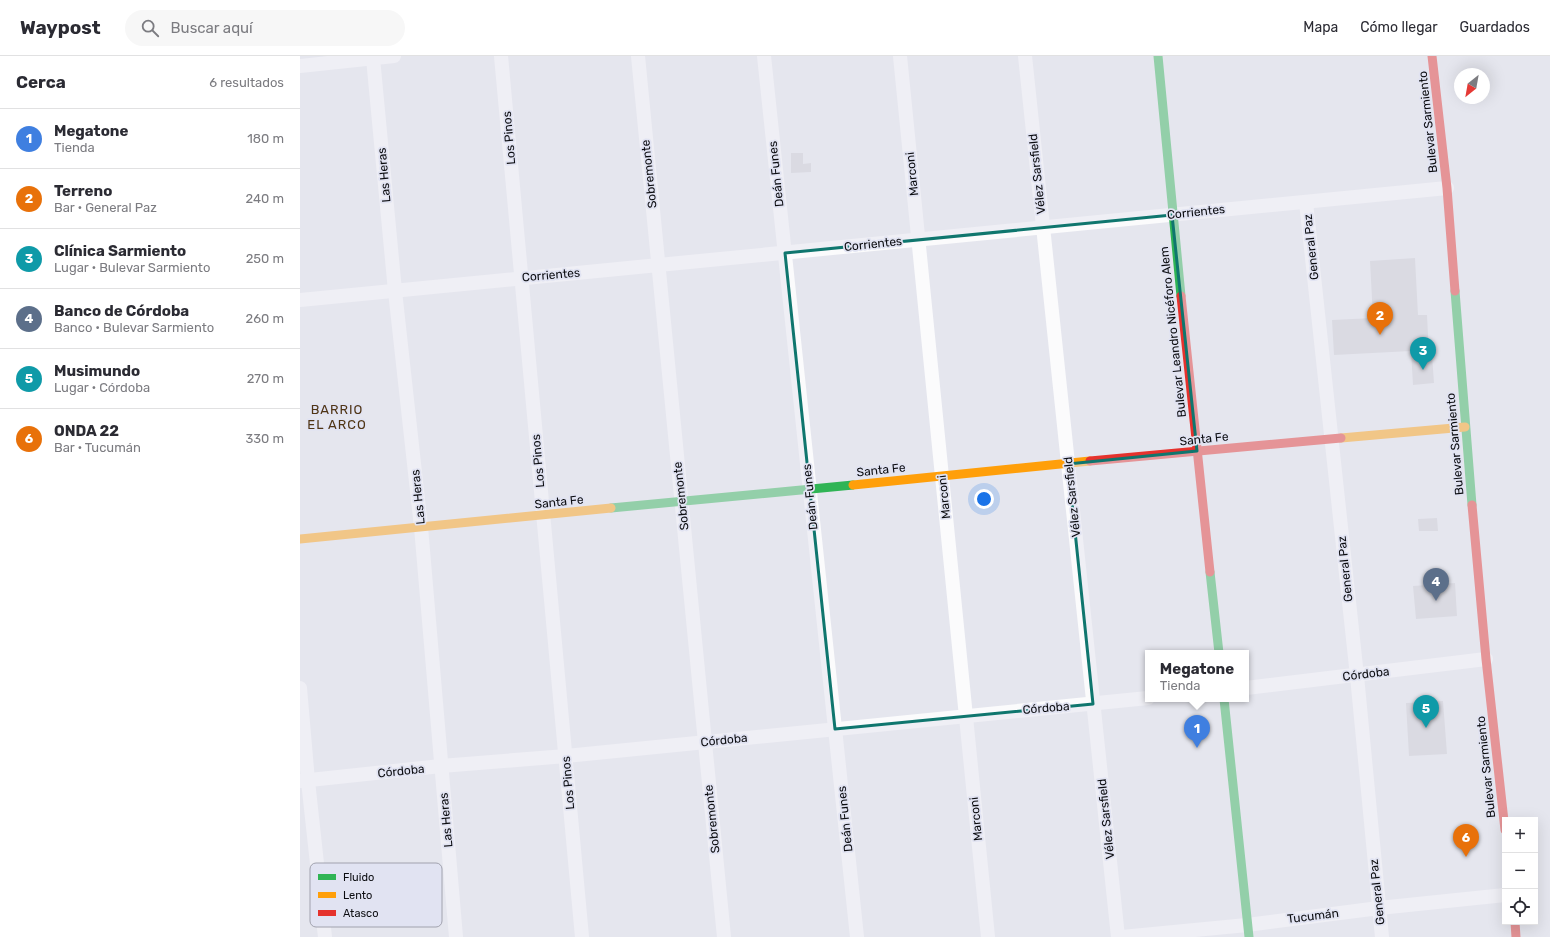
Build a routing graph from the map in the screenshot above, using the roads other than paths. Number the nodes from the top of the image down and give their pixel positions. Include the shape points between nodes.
1 (394, 56) edge
2 (501, 56) edge
3 (638, 56) edge
4 (764, 56) edge
5 (900, 56) edge
6 (1025, 56) edge
7 (1158, 56) edge
8 (1432, 56) edge
9 (372, 58) junction
10 (300, 66) edge
11 (1447, 188) junction
12 (1306, 202) junction
13 (1172, 215) junction
14 (1043, 227) junction
15 (918, 239) junction
16 (785, 253) junction
17 (658, 265) junction
18 (522, 278) junction
19 (395, 291) junction
20 (300, 300) edge
21 (1465, 427) junction
22 (1331, 438) junction
23 (1197, 451) junction
24 (1068, 464) junction
25 (942, 476) junction
26 (810, 489) junction
27 (682, 502) junction
28 (543, 515) junction
29 (421, 527) junction
30 (300, 539) edge
31 (1219, 650) edge
32 (1486, 659) junction
33 (1357, 676) junction
34 (300, 688) edge
35 (1249, 688) edge
36 (1145, 698) edge
37 (1224, 702) edge
38 (1093, 704) junction
39 (966, 716) junction
40 (835, 729) junction
41 (705, 742) junction
42 (566, 756) junction
43 (441, 766) junction
44 (304, 781) edge
45 (1504, 817) edge
46 (315, 863) edge
47 (1502, 895) edge
48 (1379, 908) junction
49 (1515, 925) edge
50 (324, 927) edge
51 (1248, 931) edge
52 (325, 937) edge
53 (456, 937) edge
54 (582, 937) edge
55 (724, 937) edge
56 (857, 937) edge
57 (988, 937) edge
58 (1118, 937) edge
59 (1122, 937) edge
60 (1382, 937) edge
61 (1516, 937) edge

1 - 9 street
2 - 18 street, Los Pinos
3 - 17 street, Sobremonte
4 - 16 street, Deán Funes
5 - 15 street, Marconi
6 - 14 street, Vélez Sarsfield
7 - 13 street, Bulevar Leandro Nicéforo Alem
8 - 11 street, Bulevar Sarmiento
9 - 10 street
9 - 19 street, Las Heras
11 - 12 street, Corrientes
11 - 21 street, Bulevar Sarmiento
12 - 13 street, Corrientes
12 - 22 street, General Paz
13 - 14 street, Corrientes
13 - 23 street, Bulevar Leandro Nicéforo Alem
14 - 15 street, Corrientes
14 - 24 street, Vélez Sarsfield
15 - 16 street, Corrientes
15 - 25 street, Marconi
16 - 17 street, Corrientes
16 - 26 street, Deán Funes
17 - 18 street, Corrientes
17 - 27 street, Sobremonte
18 - 19 street, Corrientes
18 - 28 street, Los Pinos
19 - 20 street, Corrientes
19 - 29 street, Las Heras
21 - 22 street, Santa Fe
21 - 32 street, Bulevar Sarmiento
22 - 23 street, Santa Fe
22 - 33 street, General Paz
23 - 24 street, Santa Fe
23 - 31 street, Bulevar Leandro Nicéforo Alem
24 - 25 street, Santa Fe
24 - 38 street, Vélez Sarsfield
25 - 26 street, Santa Fe
25 - 39 street, Marconi
26 - 27 street, Santa Fe
26 - 40 street, Deán Funes
27 - 28 street, Santa Fe
27 - 41 street, Sobremonte
28 - 29 street, Santa Fe
28 - 42 street, Los Pinos
29 - 30 street, Santa Fe
29 - 43 street, Las Heras
32 - 33 street, Córdoba
32 - 45 street, Bulevar Sarmiento
33 - 35 street, Córdoba
33 - 48 street, General Paz
34 - 44 street
36 - 38 street, Córdoba
37 - 51 street
38 - 39 street, Córdoba
38 - 58 street, Vélez Sarsfield
39 - 40 street, Córdoba
39 - 57 street, Marconi
40 - 41 street, Córdoba
40 - 56 street, Deán Funes
41 - 42 street, Córdoba
41 - 55 street, Sobremonte
42 - 43 street, Córdoba
42 - 54 street, Los Pinos
43 - 44 street, Córdoba
43 - 53 street, Las Heras
44 - 46 street
47 - 48 street, Tucumán
48 - 51 street, Tucumán
48 - 60 street, General Paz
49 - 61 street
50 - 52 street
51 - 59 street, Tucumán

